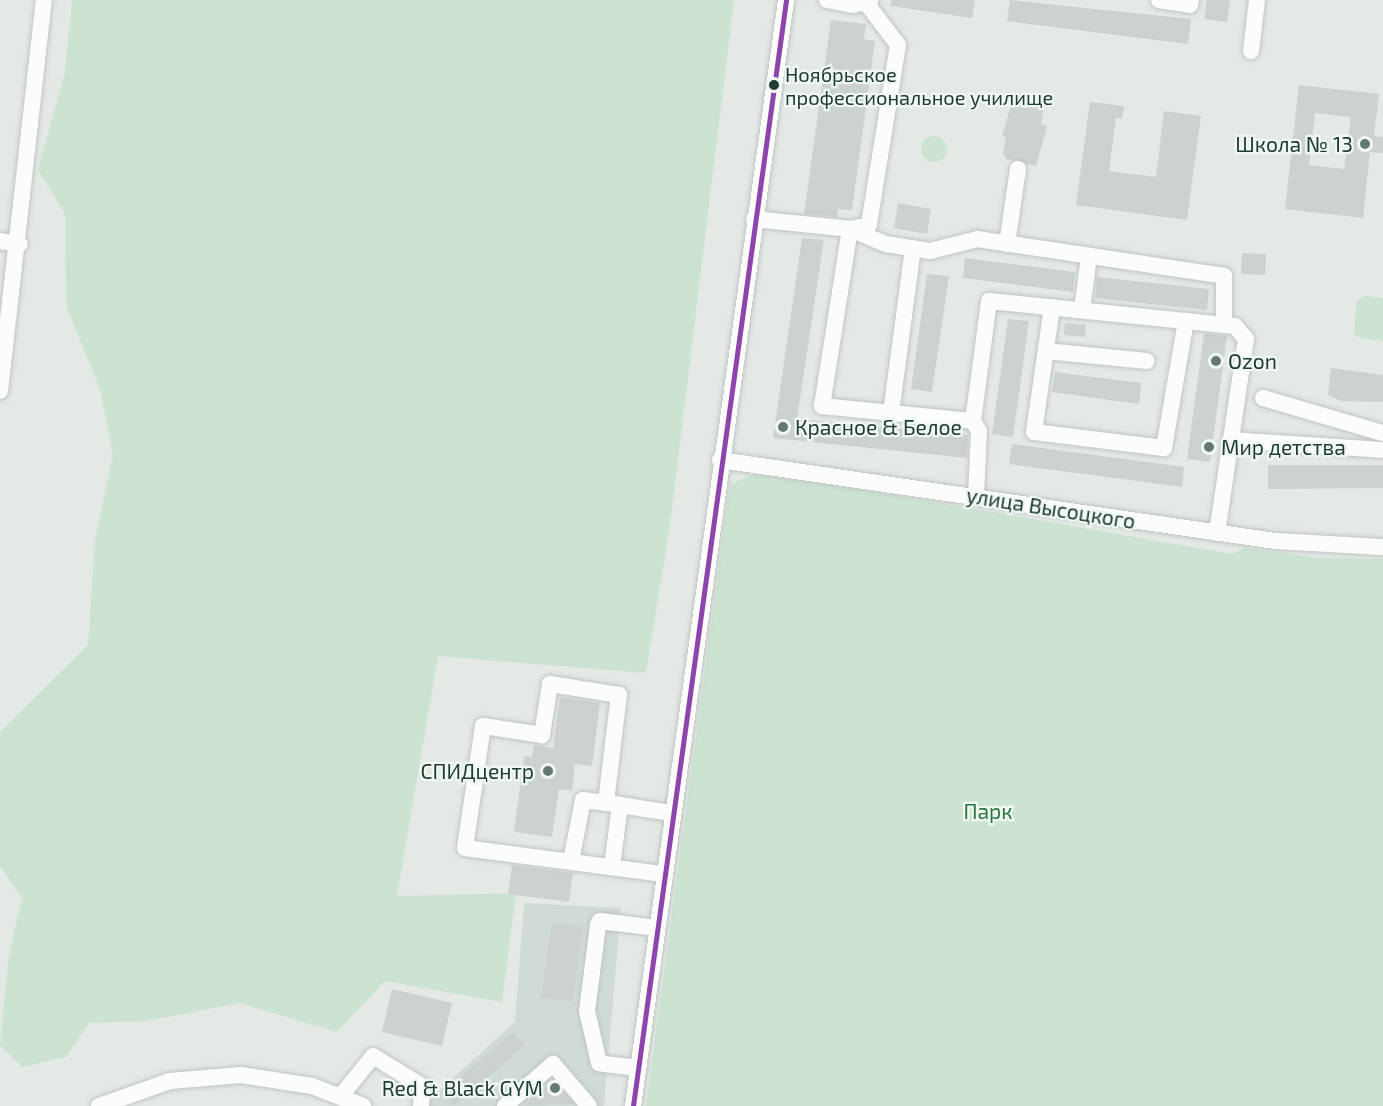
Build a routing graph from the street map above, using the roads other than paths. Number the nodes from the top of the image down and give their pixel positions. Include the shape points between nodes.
1 (44, 0) edge
2 (786, 0) edge
3 (826, 0) edge
4 (1160, 0) edge
5 (1191, 0) edge
6 (1257, 0) edge
7 (868, 2) edge
8 (1251, 51) dead end
9 (1018, 169) dead end
10 (754, 219) junction
11 (850, 230) junction
12 (0, 241) edge
13 (20, 244) junction
14 (1007, 244) junction
15 (913, 248) junction
16 (1089, 256) junction
17 (1052, 307) junction
18 (1082, 310) junction
19 (1186, 321) junction
20 (1224, 325) junction
21 (1046, 351) junction
22 (1147, 361) dead end
23 (0, 391) edge
24 (1263, 399) dead end
25 (891, 413) junction
26 (973, 421) junction
27 (1383, 433) edge
28 (1230, 440) junction
29 (1383, 450) edge
30 (720, 460) junction
31 (976, 496) junction
32 (1216, 533) junction
33 (1383, 547) edge
34 (613, 803) junction
35 (671, 813) junction
36 (571, 861) junction
37 (612, 866) junction
38 (663, 874) junction
39 (656, 928) junction
40 (638, 1068) junction
41 (341, 1096) junction
42 (99, 1106) edge
43 (363, 1106) edge
44 (421, 1106) edge
45 (505, 1106) edge
46 (589, 1106) edge
47 (633, 1106) edge

1 - 13 street
2 - 10 street
3 - 7 street
4 - 5 street via 1190,4
6 - 8 street
7 - 11 street via 898,45 869,225
9 - 14 street
10 - 11 street
10 - 30 street
11 - 15 street via 886,244
11 - 25 street via 822,406
12 - 13 street
13 - 23 street
14 - 15 street via 976,239 930,251
14 - 16 street
15 - 25 street
16 - 18 street
16 - 20 street via 1224,276
17 - 18 street
17 - 21 street
17 - 26 street via 989,301
18 - 19 street
19 - 20 street
19 - 21 street via 1164,448 1034,432
20 - 28 street via 1235,326 1246,339
21 - 22 street
24 - 27 street
25 - 26 street
26 - 31 street via 979,431
28 - 29 street
28 - 32 street
30 - 31 street, улица Высоцкого
30 - 35 street
31 - 32 street, улица Высоцкого
32 - 33 street, улица Высоцкого via 1315,545
34 - 35 street
34 - 36 street via 589,799 579,805
34 - 36 street via 619,695 550,684 542,735 483,726 465,848
34 - 37 street
35 - 38 street
36 - 37 street
37 - 38 street
38 - 39 street
39 - 40 street
39 - 40 street via 600,921 598,925 587,1011 598,1063
40 - 47 street
41 - 42 street via 277,1078 206,1076 144,1087
41 - 43 street
41 - 44 street via 373,1056 422,1086
45 - 46 street via 553,1064

